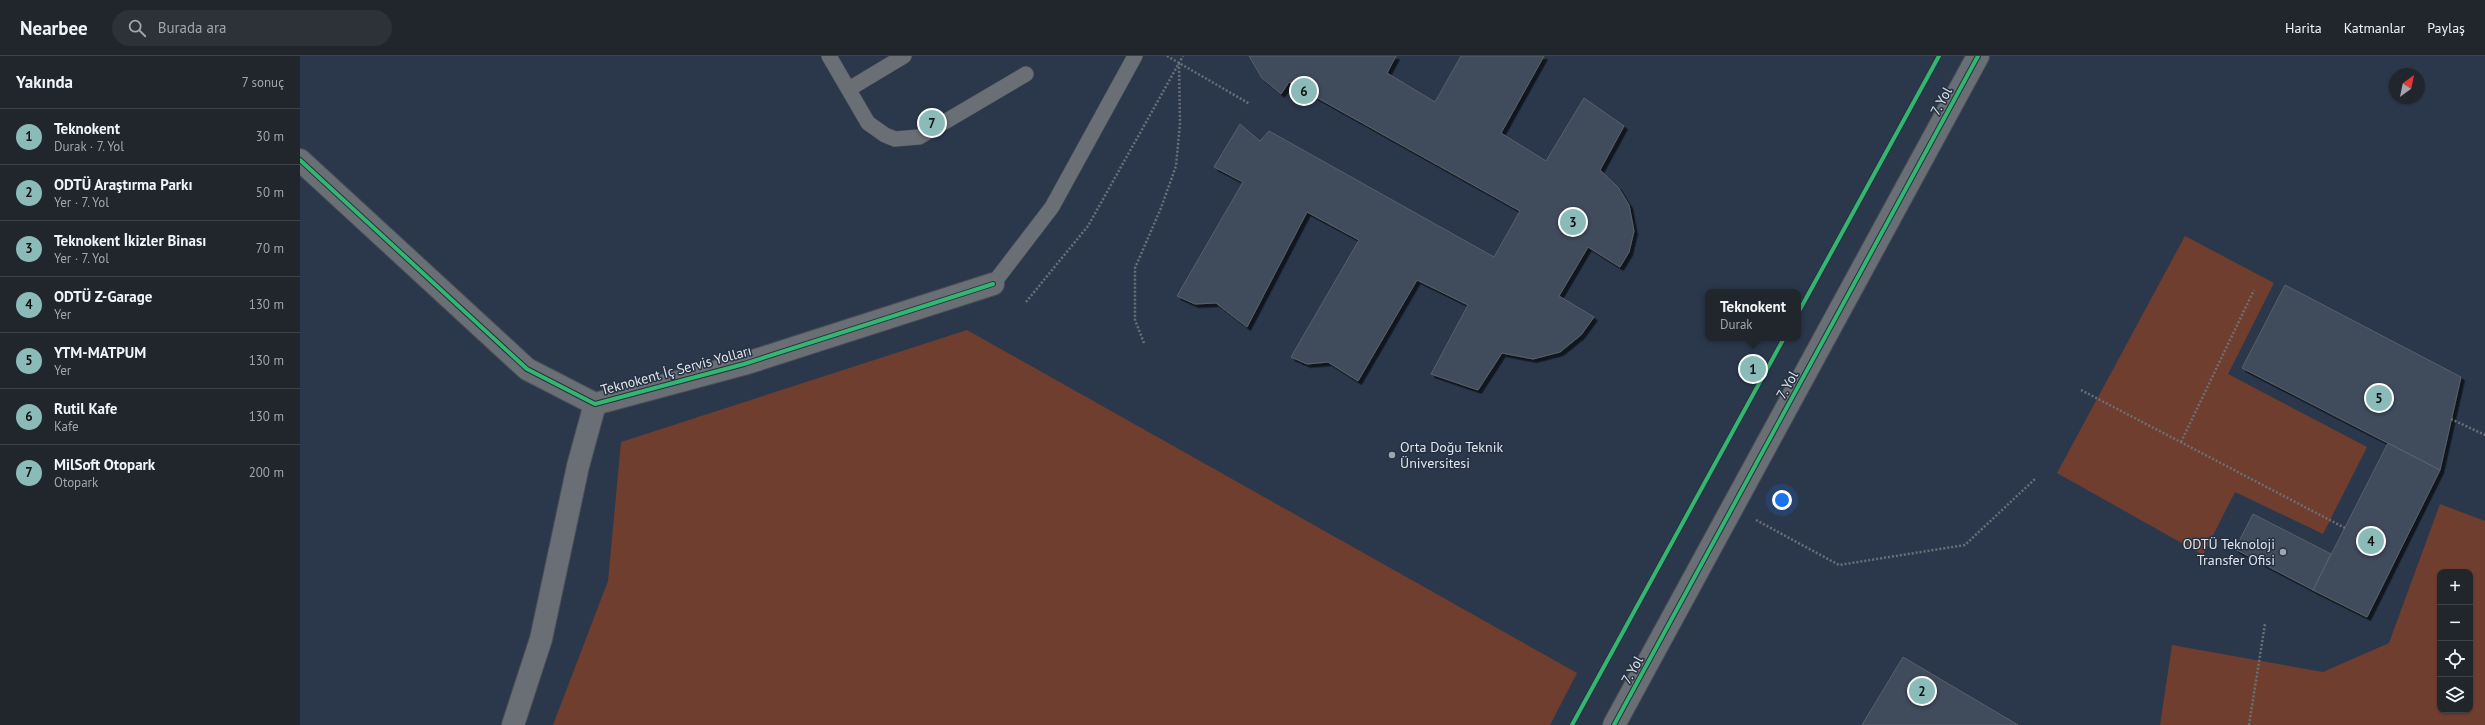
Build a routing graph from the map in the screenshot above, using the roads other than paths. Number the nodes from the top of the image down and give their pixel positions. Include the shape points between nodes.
1 (829, 56) edge
2 (904, 56) edge
3 (1135, 56) edge
4 (1978, 56) edge
5 (1026, 74) dead end
6 (849, 89) junction
7 (300, 160) edge
8 (993, 284) joint
9 (595, 404) junction
10 (513, 725) edge
11 (1614, 725) edge

1 - 6 lane
2 - 6 lane
3 - 8 lane via 1052,207
4 - 11 street, 7. Yol
5 - 6 lane via 919,137 908,139 895,138 876,130 868,123
7 - 9 street, Teknokent İç Servis Yolları via 527,369
8 - 9 street, Teknokent İç Servis Yolları via 744,364
9 - 10 street, Teknokent İç Servis Yolları via 578,466 541,639

